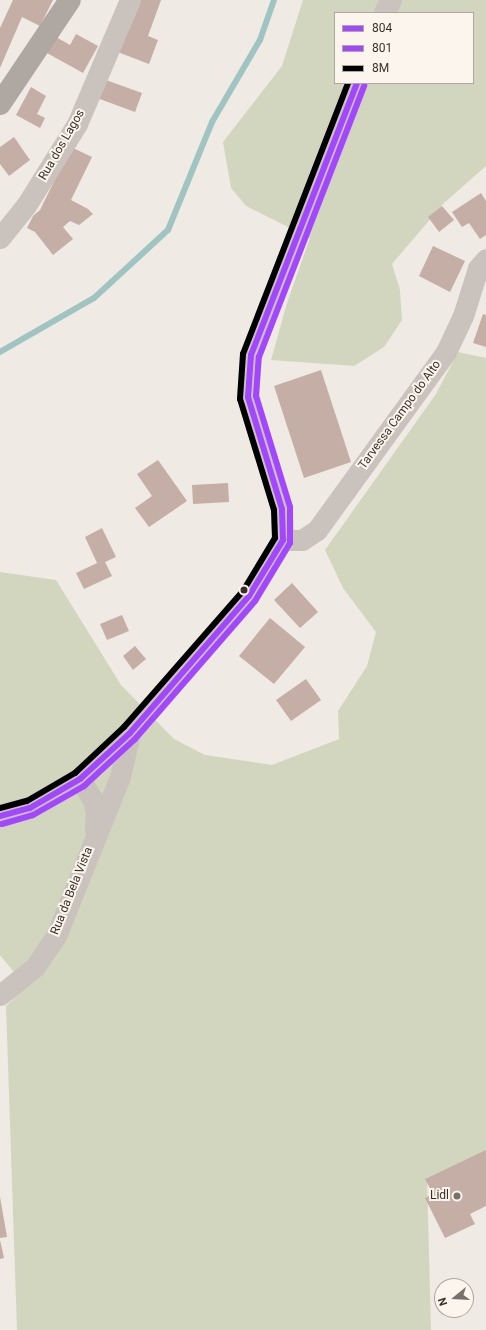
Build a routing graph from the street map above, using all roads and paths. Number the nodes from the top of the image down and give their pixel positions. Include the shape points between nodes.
1 (70, 0) edge
2 (130, 0) edge
3 (391, 0) edge
4 (385, 12) edge
5 (357, 84) edge
6 (0, 104) edge
7 (0, 238) edge
8 (486, 259) edge
9 (283, 540) junction
10 (130, 733) junction
11 (80, 780) junction
12 (0, 816) edge
13 (94, 838) junction
14 (0, 995) edge

1 - 6 main road
2 - 7 street, Rua dos Lagos via 77,124 27,204
3 - 4 street
5 - 9 street via 251,355 248,397 282,509
8 - 9 street, Tarvessa Campo do Alto via 478,268 463,316 446,352 322,524 302,540
9 - 10 street via 250,596
10 - 11 street
10 - 13 street, Rua da Bela Vista via 120,777
11 - 12 street via 30,808
11 - 13 street, Rua da Bela Vista via 93,800 96,813
13 - 14 street, Rua da Bela Vista via 56,936 35,967

